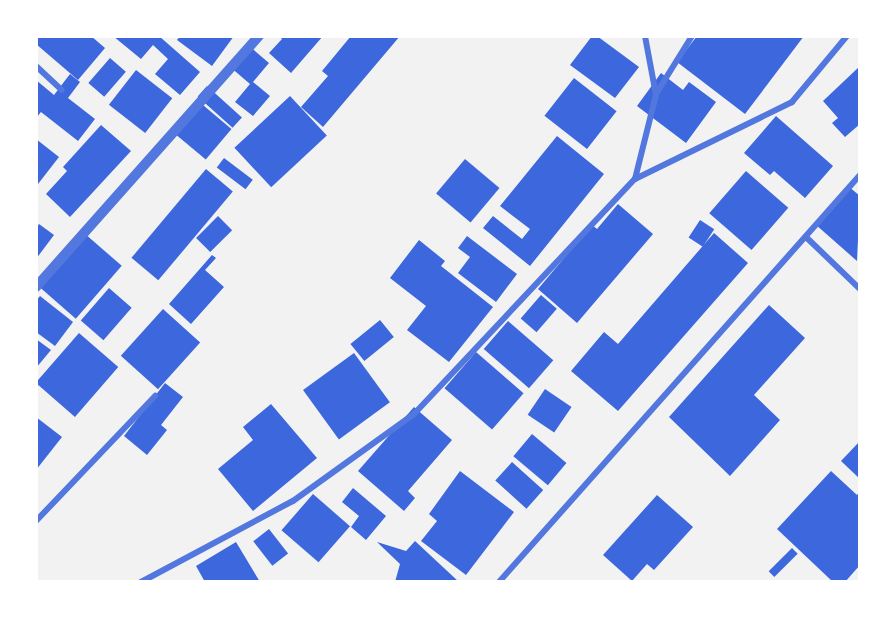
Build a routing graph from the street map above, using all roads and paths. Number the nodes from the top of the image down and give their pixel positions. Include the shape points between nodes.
1 (259, 36) edge
2 (645, 36) edge
3 (692, 36) edge
4 (847, 36) edge
5 (36, 66) edge
6 (62, 90) dead end
7 (656, 95) junction
8 (860, 175) edge
9 (635, 179) junction
10 (807, 238) junction
11 (36, 287) edge
12 (860, 290) edge
13 (155, 396) dead end
14 (36, 521) edge
15 (141, 582) edge
16 (499, 582) edge

1 - 11 street
2 - 7 street
3 - 7 street
4 - 9 street via 792,102
5 - 6 street
7 - 9 street
8 - 10 street
9 - 15 street via 414,414 293,501
10 - 12 street
10 - 16 street
13 - 14 street

